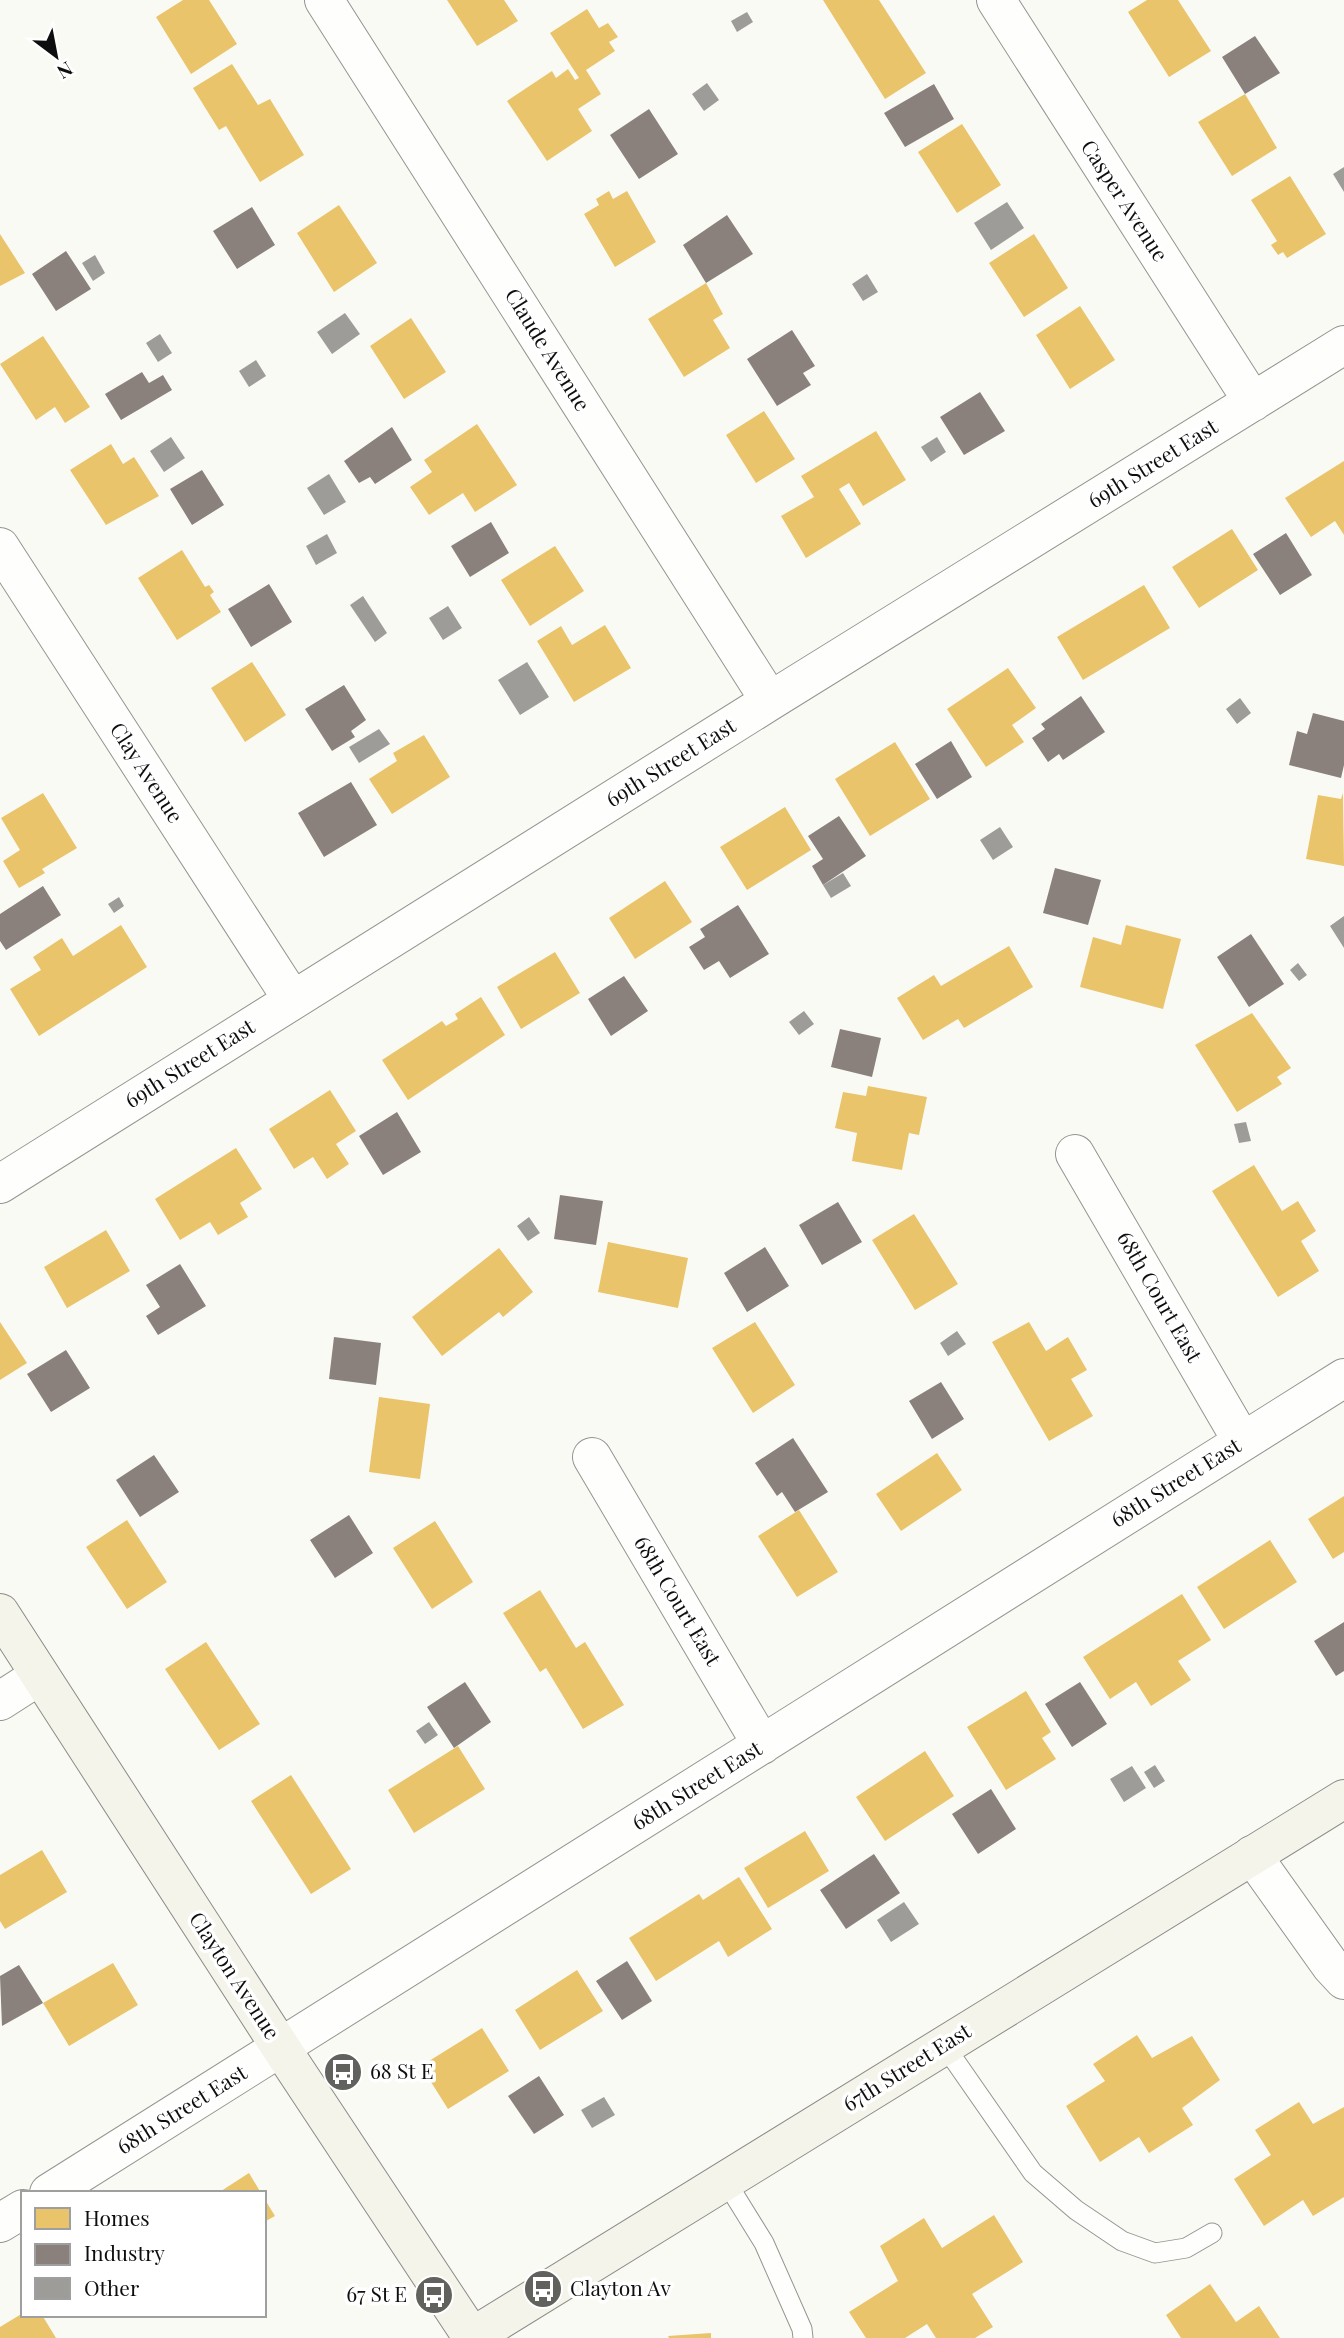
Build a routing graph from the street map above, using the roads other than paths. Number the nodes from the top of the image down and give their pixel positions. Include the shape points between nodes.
1 (324, 0) edge
2 (996, 0) edge
3 (1344, 345) edge
4 (1253, 402) junction
5 (0, 547) edge
6 (770, 701) junction
7 (292, 999) junction
8 (1075, 1154) dead end
9 (0, 1184) edge
10 (1344, 1378) edge
11 (1242, 1441) junction
12 (592, 1457) dead end
13 (0, 1613) edge
14 (39, 1676) junction
15 (0, 1701) edge
16 (762, 1745) junction
17 (1344, 1799) edge
18 (1252, 1855) junction
19 (1344, 1980) edge
20 (944, 2045) junction
21 (281, 2048) junction
22 (725, 2180) junction
23 (52, 2191) edge
24 (21, 2210) edge
25 (0, 2223) edge
26 (1212, 2233) dead end
27 (471, 2337) edge
28 (803, 2338) edge

1 - 6 street, Claude Avenue
2 - 4 street, Casper Avenue
3 - 4 street, 69th Street East
4 - 6 street, 69th Street East
5 - 7 street, Clay Avenue
6 - 7 street, 69th Street East
7 - 9 street, 69th Street East
8 - 11 street, 68th Court East
10 - 11 street, 68th Street East
11 - 16 street, 68th Street East
12 - 16 street, 68th Court East
13 - 14 street, Clayton Avenue
14 - 15 street
14 - 21 street, Clayton Avenue
16 - 21 street, 68th Street East
17 - 18 street, 67th Street East
18 - 19 street
18 - 20 street, 67th Street East
20 - 22 street, 67th Street East
20 - 26 lane via 1033,2173 1076,2210 1122,2241 1155,2253 1186,2248
21 - 23 street, 68th Street East
21 - 27 street, Clayton Avenue
22 - 27 street, 67th Street East
22 - 28 lane via 764,2244
24 - 25 street

